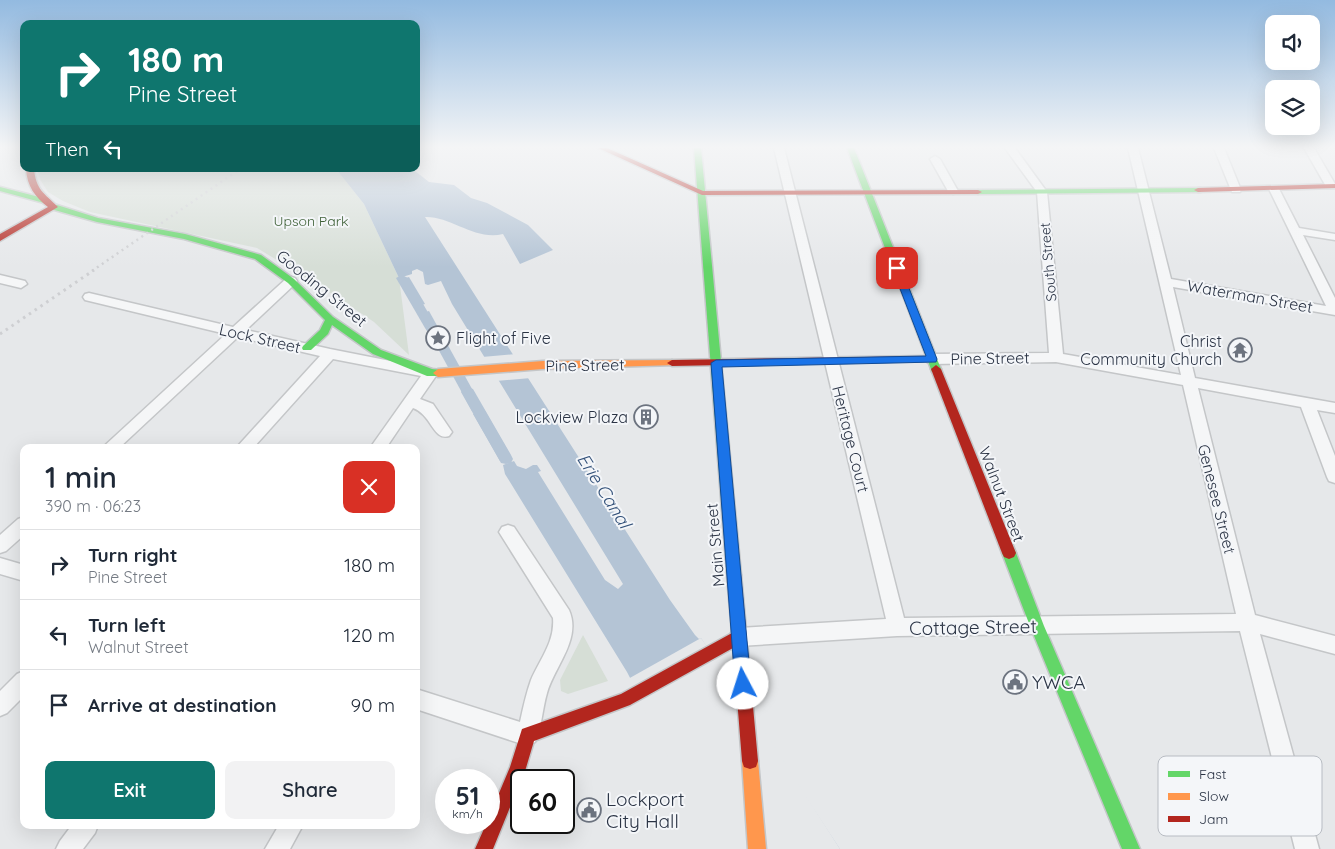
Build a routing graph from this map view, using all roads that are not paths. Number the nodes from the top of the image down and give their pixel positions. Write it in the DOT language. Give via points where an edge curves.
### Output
graph roads {
  1 [pos="0,188"];
  2 [pos="19,188"];
  3 [pos="34,188"];
  4 [pos="689,188"];
  5 [pos="696,188"];
  6 [pos="789,188"];
  7 [pos="866,188"];
  8 [pos="951,188"];
  9 [pos="1039,188"];
  10 [pos="1301,188"];
  11 [pos="1274,189"];
  12 [pos="1143,190"];
  13 [pos="1236,190"];
  14 [pos="697,191"];
  15 [pos="953,191"];
  16 [pos="1042,192"];
  17 [pos="790,193"];
  18 [pos="868,193"];
  19 [pos="49,204"];
  20 [pos="1296,231"];
  21 [pos="1335,236"];
  22 [pos="0,238"];
  23 [pos="0,279"];
  24 [pos="292,281"];
  25 [pos="1165,282"];
  26 [pos="21,284"];
  27 [pos="89,297"];
  28 [pos="699,307"];
  29 [pos="1335,311"];
  30 [pos="330,319"];
  31 [pos="236,332"];
  32 [pos="307,348"];
  33 [pos="701,350"];
  34 [pos="330,354"];
  35 [pos="1056,357"];
  36 [pos="932,359"];
  37 [pos="832,361"];
  38 [pos="716,363"];
  39 [pos="702,364"];
  40 [pos="432,373"];
  41 [pos="703,377"];
  42 [pos="1189,381"];
  43 [pos="412,402"];
  44 [pos="1308,403"];
  45 [pos="1335,408"];
  46 [pos="444,432"];
  47 [pos="113,444"];
  48 [pos="247,444"];
  49 [pos="380,444"];
  50 [pos="1335,477"];
  51 [pos="20,528"];
  52 [pos="508,532"];
  53 [pos="0,546"];
  54 [pos="0,566"];
  55 [pos="20,572"];
  56 [pos="1247,622"];
  57 [pos="1037,626"];
  58 [pos="897,627"];
  59 [pos="729,637"];
  60 [pos="1335,645"];
  61 [pos="726,660"];
  62 [pos="20,685"];
  63 [pos="420,699"];
  64 [pos="0,706"];
  65 [pos="528,736"];
  66 [pos="1282,756"];
  67 [pos="84,829"];
  68 [pos="290,829"];
  69 [pos="1304,836"];
  70 [pos="68,849"];
  71 [pos="277,849"];
  72 [pos="484,849"];
  73 [pos="757,849"];
  74 [pos="1131,849"];
  75 [pos="1307,849"];
  1 -- 2 [label="main road, Gooding Street"];
  1 -- 19 [label="main road, Gooding Street"];
  3 -- 19 [label="main road" via="38,196"];
  4 -- 14 [label="main road"];
  5 -- 14 [label="main road, Main Street"];
  6 -- 17 [label="street, Heritage Court"];
  7 -- 18 [label="main road, Walnut Street"];
  8 -- 15 [label="street"];
  9 -- 16 [label="street"];
  10 -- 11 [label="main road"];
  11 -- 13 [label="main road"];
  11 -- 20 [label="street"];
  12 -- 13 [label="main road"];
  12 -- 16 [label="main road"];
  12 -- 25 [label="street, Genesee Street"];
  14 -- 17 [label="main road"];
  14 -- 28 [label="main road, Main Street"];
  14 -- 38 [label="main road, Main Street"];
  15 -- 16 [label="main road"];
  15 -- 18 [label="main road"];
  16 -- 35 [label="street, South Street"];
  17 -- 18 [label="main road"];
  17 -- 37 [label="street, Heritage Court"];
  18 -- 36 [label="main road, Walnut Street"];
  19 -- 22 [label="main road"];
  19 -- 24 [label="main road, Gooding Street" via="97,220 185,237 258,257"];
  20 -- 21 [label="street"];
  20 -- 29 [label="street"];
  23 -- 26 [label="street"];
  24 -- 30 [label="main road, Gooding Street"];
  24 -- 31 [label="street"];
  25 -- 29 [label="street, Waterman Street"];
  25 -- 42 [label="street, Genesee Street"];
  27 -- 31 [label="street, Lock Street"];
  30 -- 32 [label="main road" via="324,332"];
  30 -- 40 [label="main road, Gooding Street" via="377,352"];
  31 -- 32 [label="street, Lock Street"];
  31 -- 47 [label="street"];
  32 -- 34 [label="street, Lock Street"];
  33 -- 39 [label="main road"];
  34 -- 40 [label="street, Lock Street"];
  34 -- 48 [label="street"];
  35 -- 36 [label="street, Pine Street"];
  35 -- 42 [label="street, Pine Street"];
  36 -- 37 [label="main road, Pine Street"];
  36 -- 57 [label="main road, Walnut Street"];
  37 -- 38 [label="main road, Pine Street"];
  37 -- 58 [label="street, Heritage Court"];
  38 -- 39 [label="main road, Pine Street"];
  38 -- 59 [label="main road, Main Street"];
  39 -- 40 [label="main road, Pine Street" via="543,365"];
  39 -- 41 [label="main road"];
  40 -- 43 [label="street"];
  42 -- 44 [label="street, Pine Street"];
  42 -- 56 [label="street, Genesee Street"];
  43 -- 46 [label="street" via="428,408"];
  43 -- 49 [label="street"];
  44 -- 45 [label="street, Pine Street"];
  44 -- 50 [label="street"];
  51 -- 53 [label="street"];
  52 -- 65 [label="street" via="564,621 560,639 537,690"];
  54 -- 55 [label="street"];
  56 -- 57 [label="street, Cottage Street"];
  56 -- 60 [label="street, Cottage Street"];
  56 -- 66 [label="street, Genesee Street"];
  57 -- 58 [label="street, Cottage Street"];
  57 -- 74 [label="main road, Walnut Street"];
  58 -- 59 [label="street, Cottage Street"];
  59 -- 61 [label="main road, Main Street"];
  59 -- 65 [label="main road, Cottage Street" via="711,652 625,700"];
  59 -- 73 [label="main road, Main Street" via="744,699"];
  62 -- 64 [label="street"];
  63 -- 65 [label="street"];
  65 -- 72 [label="main road"];
  67 -- 70 [label="street"];
  68 -- 71 [label="street"];
  69 -- 75 [label="street, Genesee Street"];
}
